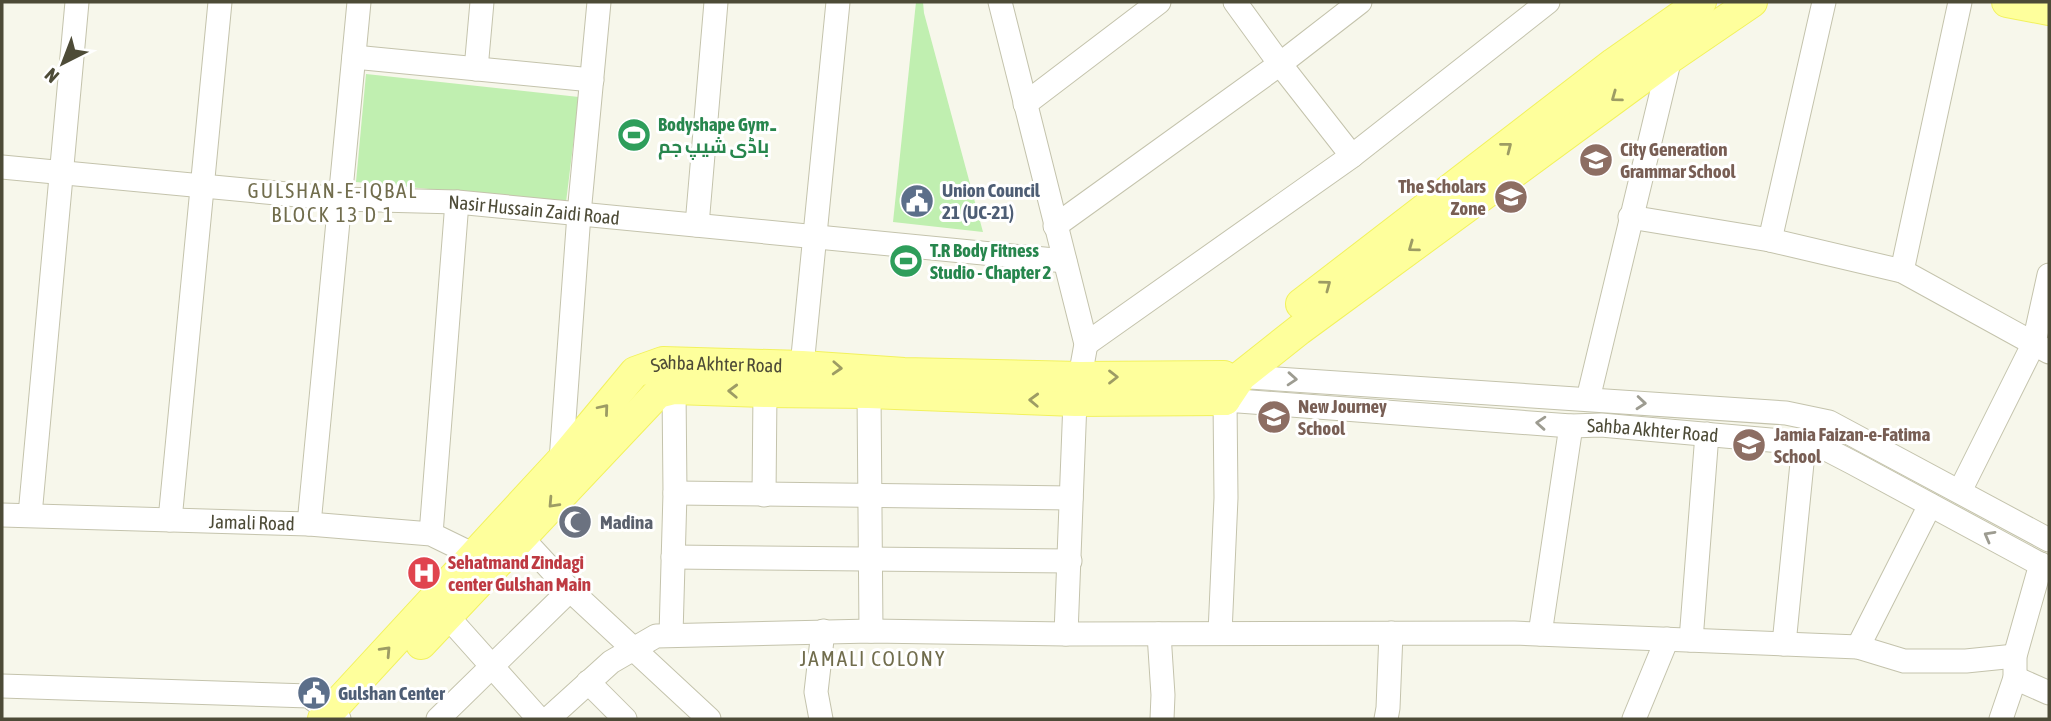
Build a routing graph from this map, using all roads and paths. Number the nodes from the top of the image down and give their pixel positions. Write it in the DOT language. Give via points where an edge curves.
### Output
graph roads {
  1 [pos="77,2"];
  2 [pos="220,2"];
  3 [pos="359,2"];
  4 [pos="482,2"];
  5 [pos="599,2"];
  6 [pos="716,2"];
  7 [pos="838,2"];
  8 [pos="1000,2"];
  9 [pos="1159,2"];
  10 [pos="1235,2"];
  11 [pos="1360,2"];
  12 [pos="1548,2"];
  13 [pos="1701,2"];
  14 [pos="1752,2"];
  15 [pos="1824,2"];
  16 [pos="1960,2"];
  17 [pos="2007,2"];
  18 [pos="2049,10"];
  19 [pos="354,57"];
  20 [pos="1670,58"];
  21 [pos="1280,64"];
  22 [pos="476,69"];
  23 [pos="592,80"];
  24 [pos="1025,104"];
  25 [pos="1352,156"];
  26 [pos="2,167"];
  27 [pos="60,173"];
  28 [pos="202,186"];
  29 [pos="340,198"];
  30 [pos="457,202"];
  31 [pos="579,214"];
  32 [pos="1630,217"];
  33 [pos="697,225"];
  34 [pos="1055,226"];
  35 [pos="815,237"];
  36 [pos="1770,240"];
  37 [pos="1065,261"];
  38 [pos="1902,271"];
  39 [pos="2049,275"];
  40 [pos="1293,322"];
  41 [pos="1086,344"];
  42 [pos="2042,348"];
  43 [pos="802,366"];
  44 [pos="1230,384"];
  45 [pos="674,388"];
  46 [pos="1078,389"];
  47 [pos="765,393"];
  48 [pos="869,393"];
  49 [pos="1588,399"];
  50 [pos="1571,426"];
  51 [pos="1707,434"];
  52 [pos="1804,443"];
  53 [pos="569,468"];
  54 [pos="1960,491"];
  55 [pos="675,493"];
  56 [pos="764,495"];
  57 [pos="870,497"];
  58 [pos="1071,498"];
  59 [pos="1930,505"];
  60 [pos="2,514"];
  61 [pos="30,515"];
  62 [pos="170,520"];
  63 [pos="309,524"];
  64 [pos="431,534"];
  65 [pos="520,537"];
  66 [pos="2049,540"];
  67 [pos="673,557"];
  68 [pos="870,558"];
  69 [pos="1070,561"];
  70 [pos="482,563"];
  71 [pos="2045,567"];
  72 [pos="570,590"];
  73 [pos="447,616"];
  74 [pos="822,631"];
  75 [pos="871,631"];
  76 [pos="1220,633"];
  77 [pos="1391,633"];
  78 [pos="1066,634"];
  79 [pos="1159,634"];
  80 [pos="1540,634"];
  81 [pos="671,635"];
  82 [pos="1667,639"];
  83 [pos="1691,640"];
  84 [pos="1784,644"];
  85 [pos="1858,647"];
  86 [pos="633,649"];
  87 [pos="492,667"];
  88 [pos="2015,667"];
  89 [pos="588,682"];
  90 [pos="2,686"];
  91 [pos="2049,693"];
  92 [pos="336,718"];
  93 [pos="438,719"];
  94 [pos="539,719"];
  95 [pos="548,719"];
  96 [pos="625,719"];
  97 [pos="709,719"];
  98 [pos="821,719"];
  99 [pos="1162,719"];
  100 [pos="1386,719"];
  101 [pos="1634,719"];
  102 [pos="2001,719"];
  1 -- 27 [label="street"];
  2 -- 28 [label="street"];
  3 -- 19 [label="street"];
  4 -- 22 [label="street"];
  5 -- 23 [label="street"];
  6 -- 33 [label="street"];
  7 -- 35 [label="street"];
  8 -- 24 [label="street"];
  9 -- 24 [label="street"];
  10 -- 21 [label="street"];
  11 -- 21 [label="street"];
  12 -- 25 [label="street"];
  40 -- 13 [label="main road, one-way" via="1614,63"];
  14 -- 20 [label="main road"];
  15 -- 36 [label="street"];
  16 -- 38 [label="street"];
  17 -- 18 [label="main road"];
  19 -- 22 [label="street"];
  19 -- 29 [label="street"];
  20 -- 32 [label="street"];
  20 -- 40 [label="main road, one-way"];
  21 -- 25 [label="street"];
  21 -- 34 [label="street"];
  22 -- 23 [label="street"];
  23 -- 31 [label="street"];
  24 -- 34 [label="street"];
  25 -- 41 [label="street"];
  26 -- 27 [label="street, Nasir Hussain Zaidi Road"];
  27 -- 28 [label="street, Nasir Hussain Zaidi Road"];
  27 -- 61 [label="street"];
  28 -- 29 [label="street, Nasir Hussain Zaidi Road"];
  28 -- 62 [label="street"];
  29 -- 30 [label="street, Nasir Hussain Zaidi Road"];
  29 -- 63 [label="street"];
  30 -- 31 [label="street, Nasir Hussain Zaidi Road"];
  30 -- 64 [label="street"];
  31 -- 33 [label="street, Nasir Hussain Zaidi Road"];
  31 -- 53 [label="street"];
  32 -- 36 [label="street"];
  32 -- 49 [label="street"];
  33 -- 35 [label="street, Nasir Hussain Zaidi Road"];
  34 -- 37 [label="street"];
  35 -- 37 [label="street, Nasir Hussain Zaidi Road"];
  35 -- 43 [label="street"];
  36 -- 38 [label="street"];
  37 -- 41 [label="street"];
  38 -- 42 [label="street"];
  39 -- 42 [label="street"];
  40 -- 44 [label="main road"];
  41 -- 46 [label="street"];
  42 -- 54 [label="street"];
  43 -- 46 [label="main road, Sahba Akhter Road, one-way"];
  53 -- 43 [label="main road, Sahba Akhter Road, one-way" via="635,372 663,362"];
  44 -- 46 [label="main road, Sahba Akhter Road"];
  44 -- 49 [label="street, Sahba Akhter Road, one-way"];
  50 -- 44 [label="street, Sahba Akhter Road, one-way"];
  44 -- 76 [label="street"];
  47 -- 45 [label="main road, Sahba Akhter Road, one-way"];
  45 -- 53 [label="main road, Sahba Akhter Road" via="658,393"];
  45 -- 55 [label="street"];
  46 -- 48 [label="main road, Sahba Akhter Road, one-way"];
  46 -- 58 [label="street"];
  47 -- 48 [label="main road, Sahba Akhter Road"];
  47 -- 56 [label="street"];
  48 -- 57 [label="street"];
  49 -- 54 [label="street, Sahba Akhter Road, one-way" via="1786,413 1829,422"];
  50 -- 51 [label="street, Sahba Akhter Road"];
  50 -- 80 [label="street"];
  51 -- 52 [label="street, Sahba Akhter Road"];
  51 -- 83 [label="street"];
  52 -- 59 [label="street, Sahba Akhter Road" via="1828,450"];
  52 -- 84 [label="street"];
  53 -- 65 [label="main road, Sahba Akhter Road, one-way"];
  53 -- 70 [label="main road, Sahba Akhter Road"];
  54 -- 66 [label="street, Sahba Akhter Road"];
  55 -- 56 [label="street"];
  55 -- 67 [label="street"];
  56 -- 57 [label="street"];
  57 -- 58 [label="street"];
  57 -- 68 [label="street"];
  58 -- 69 [label="street"];
  71 -- 59 [label="street, Sahba Akhter Road, one-way"];
  59 -- 85 [label="street"];
  60 -- 61 [label="street, Jamali Road"];
  61 -- 62 [label="street, Jamali Road"];
  62 -- 63 [label="street, Jamali Road"];
  63 -- 64 [label="street, Jamali Road"];
  64 -- 70 [label="street, Jamali Road"];
  65 -- 70 [label="main road, Sahba Akhter Road"];
  65 -- 72 [label="street"];
  67 -- 68 [label="street"];
  67 -- 81 [label="street"];
  68 -- 69 [label="street"];
  68 -- 75 [label="street"];
  69 -- 78 [label="street"];
  70 -- 73 [label="main road, Sahba Akhter Road"];
  92 -- 70 [label="main road, Sahba Akhter Road, one-way"];
  71 -- 88 [label="street"];
  72 -- 86 [label="street"];
  72 -- 87 [label="street"];
  73 -- 87 [label="street"];
  73 -- 92 [label="main road, Sahba Akhter Road"];
  74 -- 75 [label="street"];
  74 -- 81 [label="street"];
  74 -- 98 [label="street" via="816,692"];
  75 -- 78 [label="street"];
  76 -- 77 [label="street"];
  76 -- 79 [label="street"];
  77 -- 80 [label="street"];
  77 -- 100 [label="street"];
  78 -- 79 [label="street"];
  79 -- 99 [label="street"];
  80 -- 82 [label="street"];
  81 -- 86 [label="street" via="656,636"];
  82 -- 83 [label="street"];
  82 -- 101 [label="street"];
  83 -- 84 [label="street"];
  84 -- 85 [label="street"];
  85 -- 88 [label="street" via="1904,661"];
  86 -- 89 [label="street"];
  86 -- 97 [label="street"];
  87 -- 93 [label="street"];
  87 -- 94 [label="street"];
  88 -- 91 [label="street"];
  88 -- 102 [label="street"];
  89 -- 95 [label="street"];
  89 -- 96 [label="street"];
  90 -- 92 [label="street" via="309,696"];
}
